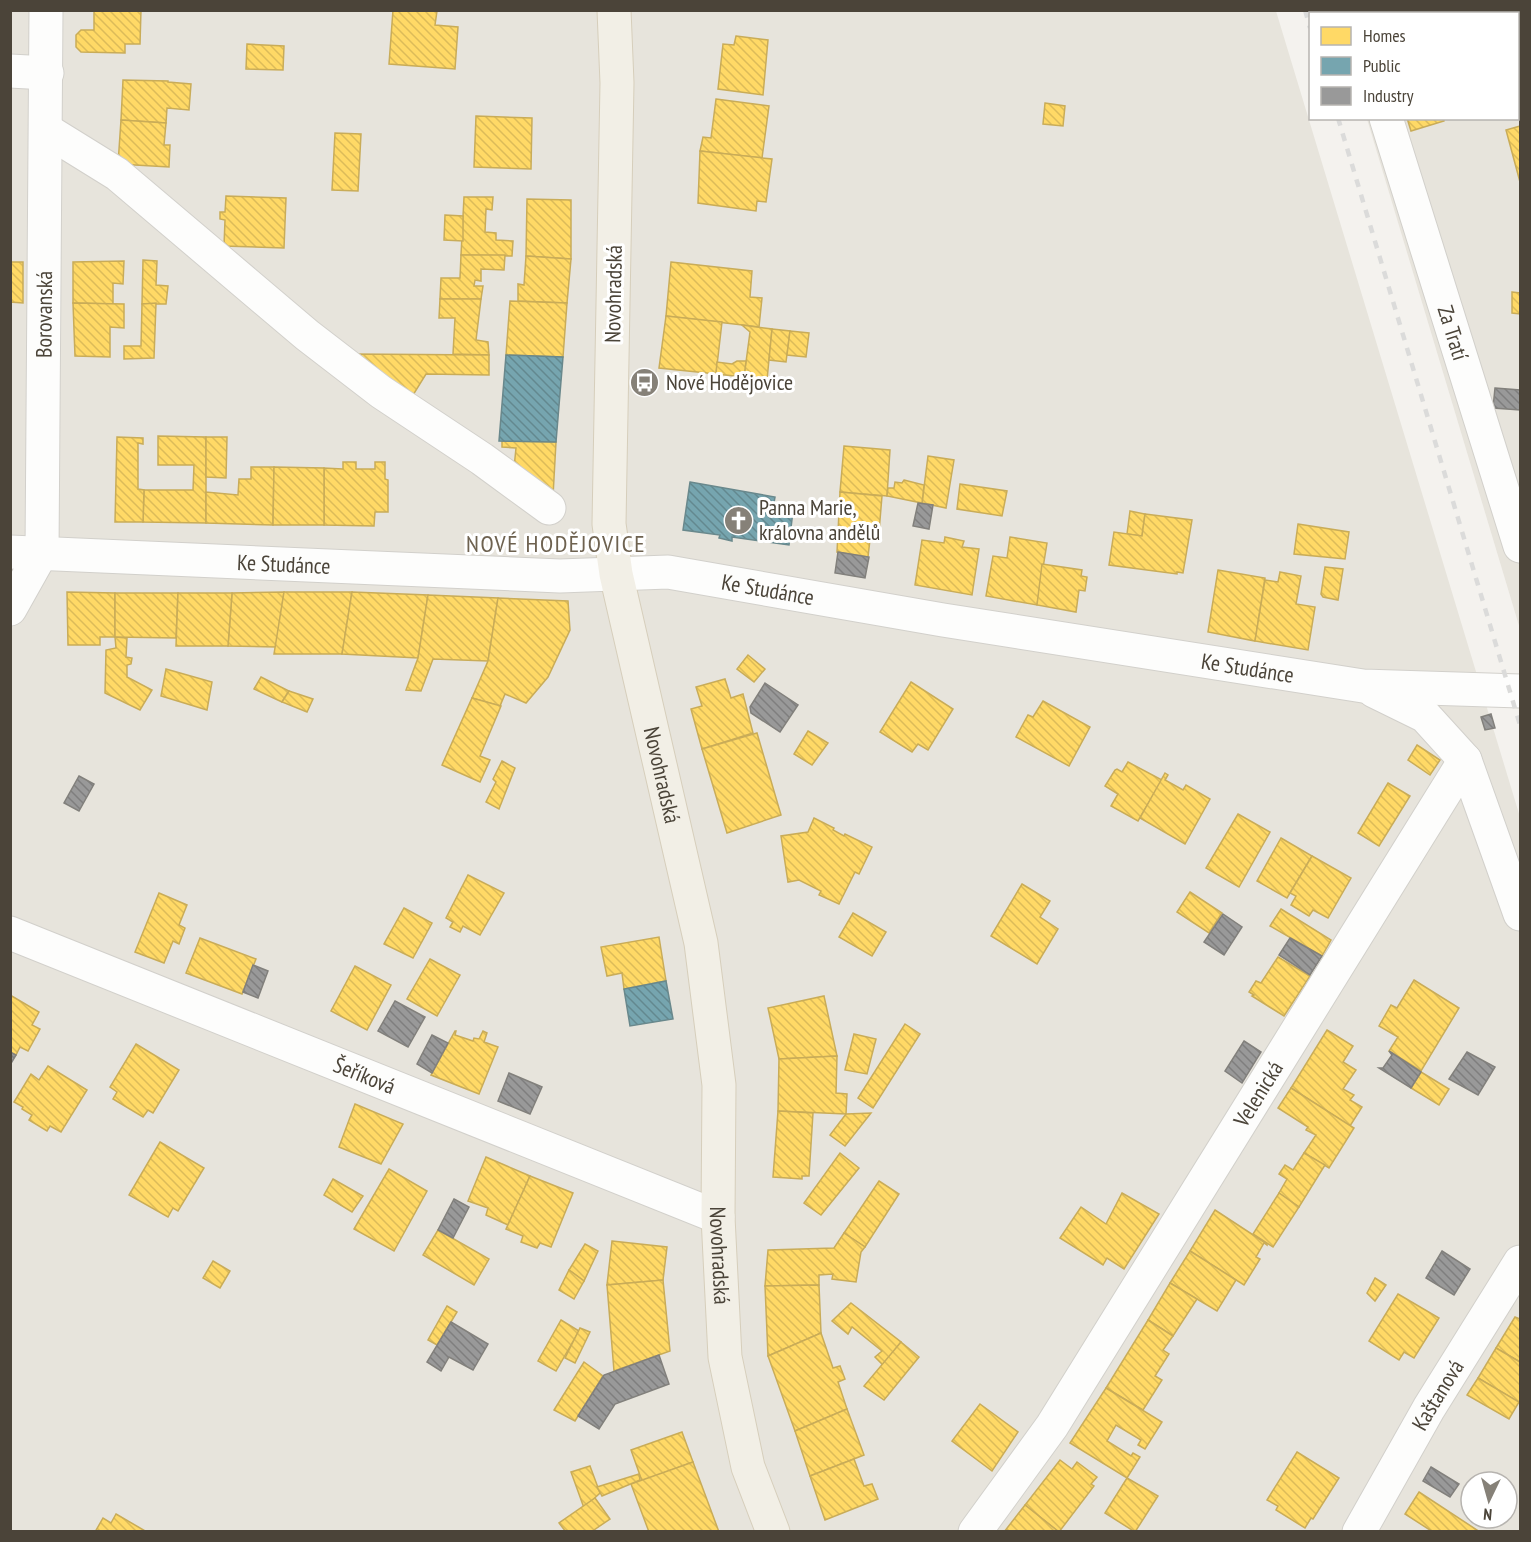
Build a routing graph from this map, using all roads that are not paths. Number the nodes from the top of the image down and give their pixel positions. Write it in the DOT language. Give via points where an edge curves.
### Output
graph roads {
  1 [pos="46,10"];
  2 [pos="614,10"];
  3 [pos="10,71"];
  4 [pos="46,73"];
  5 [pos="1387,120"];
  6 [pos="46,130"];
  7 [pos="549,508"];
  8 [pos="1521,546"];
  9 [pos="26,552"];
  10 [pos="616,574"];
  11 [pos="10,609"];
  12 [pos="1363,686"];
  13 [pos="1521,691"];
  14 [pos="1465,760"];
  15 [pos="1521,914"];
  16 [pos="10,933"];
  17 [pos="718,1218"];
  18 [pos="1521,1262"];
  19 [pos="773,1532"];
  20 [pos="975,1532"];
  21 [pos="1359,1532"];
  1 -- 4 [label="street, Borovanská"];
  2 -- 10 [label="main road, Novohradská" via="617,84 609,524"];
  3 -- 4 [label="street"];
  4 -- 6 [label="street, Borovanská"];
  5 -- 8 [label="street, Za Tratí"];
  6 -- 7 [label="street" via="117,174 307,335 381,392"];
  6 -- 9 [label="street, Borovanská"];
  9 -- 10 [label="street, Ke Studánce" via="560,576"];
  9 -- 11 [label="street, Borovanská"];
  10 -- 12 [label="street, Ke Studánce" via="668,572"];
  10 -- 17 [label="main road, Novohradská" via="701,943 719,1085"];
  12 -- 13 [label="street, Ke Studánce"];
  12 -- 14 [label="street" via="1425,716"];
  14 -- 15 [label="street"];
  14 -- 20 [label="street, Velenická" via="1052,1426"];
  16 -- 17 [label="street, Šeříková"];
  17 -- 19 [label="main road, Novohradská" via="725,1357 748,1467"];
  18 -- 21 [label="street, Kaštanová" via="1429,1407"];
}
